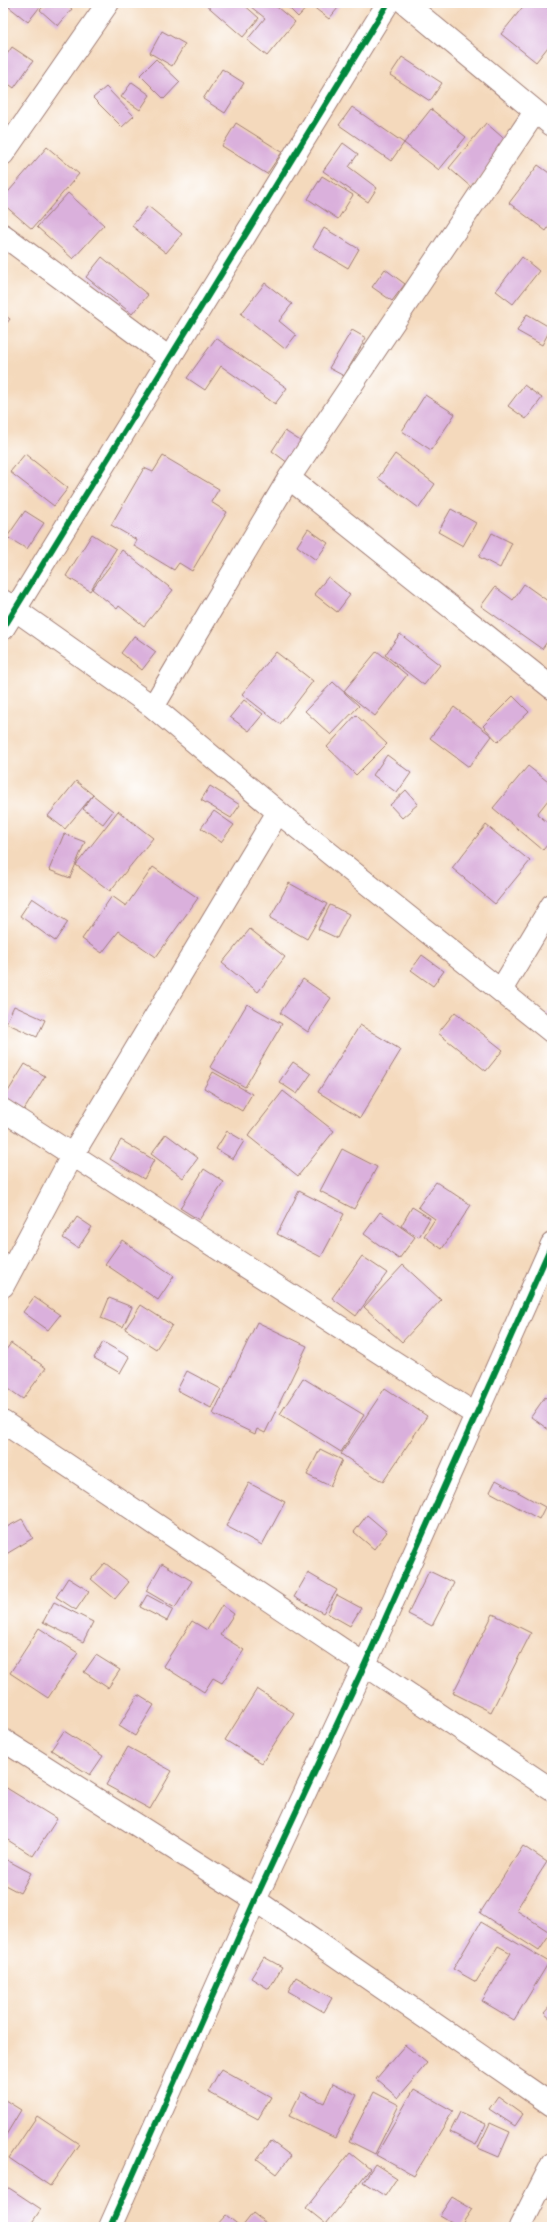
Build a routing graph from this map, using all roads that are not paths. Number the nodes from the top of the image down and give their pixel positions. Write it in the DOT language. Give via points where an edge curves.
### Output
graph roads {
  1 [pos="108,3"];
  2 [pos="388,3"];
  3 [pos="405,3"];
  4 [pos="535,112"];
  5 [pos="552,126"];
  6 [pos="3,154"];
  7 [pos="3,235"];
  8 [pos="169,358"];
  9 [pos="289,478"];
  10 [pos="9,604"];
  11 [pos="3,629"];
  12 [pos="552,688"];
  13 [pos="153,707"];
  14 [pos="278,812"];
  15 [pos="552,905"];
  16 [pos="502,990"];
  17 [pos="552,1032"];
  18 [pos="3,1110"];
  19 [pos="73,1154"];
  20 [pos="552,1244"];
  21 [pos="3,1286"];
  22 [pos="474,1414"];
  23 [pos="3,1422"];
  24 [pos="365,1664"];
  25 [pos="3,1740"];
  26 [pos="552,1790"];
  27 [pos="255,1900"];
  28 [pos="552,2105"];
  29 [pos="552,2164"];
  30 [pos="110,2227"];
  31 [pos="520,2227"];
  1 -- 6 [label="street"];
  2 -- 8 [label="street"];
  3 -- 4 [label="street"];
  4 -- 5 [label="street"];
  4 -- 9 [label="street"];
  7 -- 8 [label="street"];
  8 -- 10 [label="street"];
  9 -- 12 [label="street"];
  9 -- 13 [label="street"];
  10 -- 11 [label="street"];
  10 -- 13 [label="street"];
  13 -- 14 [label="street"];
  14 -- 16 [label="street"];
  14 -- 19 [label="street"];
  15 -- 16 [label="street"];
  16 -- 17 [label="street"];
  18 -- 19 [label="street"];
  19 -- 21 [label="street"];
  19 -- 22 [label="street"];
  20 -- 22 [label="street"];
  22 -- 24 [label="street"];
  23 -- 24 [label="street"];
  24 -- 26 [label="street"];
  24 -- 27 [label="street"];
  25 -- 27 [label="street"];
  27 -- 28 [label="street"];
  27 -- 30 [label="street"];
  29 -- 31 [label="street"];
}
